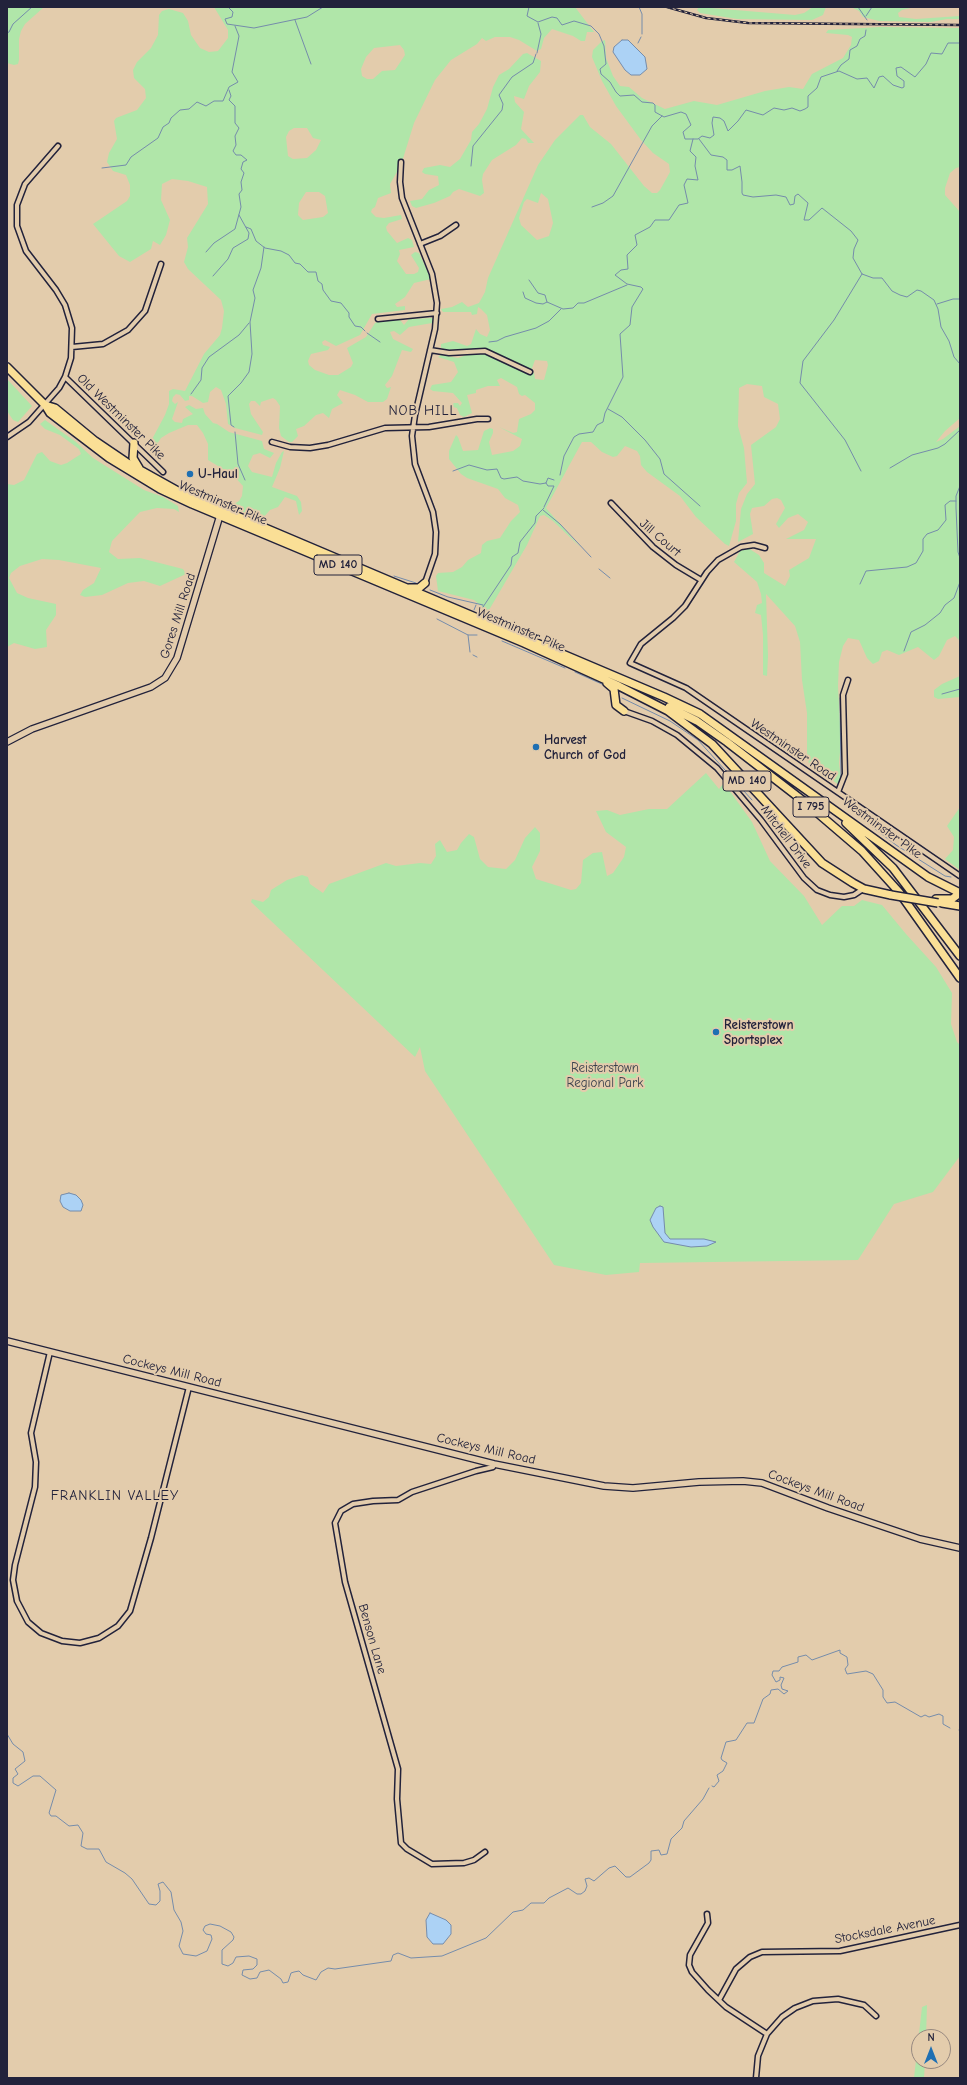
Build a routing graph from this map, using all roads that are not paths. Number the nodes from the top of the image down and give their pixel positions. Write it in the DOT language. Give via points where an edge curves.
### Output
graph roads {
  1 [pos="58,146"];
  2 [pos="401,162"];
  3 [pos="456,226"];
  4 [pos="420,244"];
  5 [pos="162,264"];
  6 [pos="437,313"];
  7 [pos="378,319"];
  8 [pos="72,347"];
  9 [pos="430,350"];
  10 [pos="7,367"];
  11 [pos="530,372"];
  12 [pos="65,377"];
  13 [pos="45,404"];
  14 [pos="488,420"];
  15 [pos="413,426"];
  16 [pos="7,437"];
  17 [pos="272,442"];
  18 [pos="134,443"];
  19 [pos="140,470"];
  20 [pos="163,472"];
  21 [pos="611,503"];
  22 [pos="221,513"];
  23 [pos="765,548"];
  24 [pos="701,580"];
  25 [pos="425,583"];
  26 [pos="407,588"];
  27 [pos="434,599"];
  28 [pos="601,678"];
  29 [pos="848,680"];
  30 [pos="619,686"];
  31 [pos="624,711"];
  32 [pos="7,742"];
  33 [pos="770,765"];
  34 [pos="838,792"];
  35 [pos="960,876"];
  36 [pos="864,889"];
  37 [pos="960,893"];
  38 [pos="937,901"];
  39 [pos="960,906"];
  40 [pos="960,956"];
  41 [pos="960,978"];
  42 [pos="7,1341"];
  43 [pos="50,1352"];
  44 [pos="189,1387"];
  45 [pos="494,1464"];
  46 [pos="960,1548"];
  47 [pos="485,1852"];
  48 [pos="707,1914"];
  49 [pos="960,1925"];
  50 [pos="719,2000"];
  51 [pos="876,2016"];
  52 [pos="768,2034"];
  53 [pos="756,2078"];
  1 -- 8 [label="street" via="25,184 17,205 17,226 26,251 65,305 72,328"];
  2 -- 4 [label="street" via="402,198"];
  3 -- 4 [label="street"];
  4 -- 6 [label="street" via="435,284"];
  5 -- 8 [label="street" via="145,311 128,330 103,344"];
  6 -- 7 [label="street"];
  6 -- 9 [label="street"];
  8 -- 12 [label="street"];
  9 -- 11 [label="street" via="449,353 485,351"];
  9 -- 15 [label="street"];
  10 -- 13 [label="highway, Westminster Pike / MD 140"];
  12 -- 13 [label="street"];
  12 -- 18 [label="street, Old Westminster Pike"];
  13 -- 16 [label="street" via="21,430"];
  13 -- 19 [label="highway, Westminster Pike / MD 140" via="55,408 95,441"];
  13 -- 22 [label="highway, Westminster Pike / MD 140" via="50,413 123,467 176,497"];
  14 -- 15 [label="street" via="477,419 446,426"];
  15 -- 17 [label="street" via="393,426 310,448 290,447"];
  15 -- 25 [label="street" via="415,464 433,512 436,532 435,554"];
  18 -- 19 [label="highway" via="134,458"];
  18 -- 20 [label="street, Old Westminster Pike"];
  19 -- 22 [label="highway, Westminster Pike / MD 140"];
  21 -- 24 [label="street, Jill Court" via="653,547"];
  22 -- 26 [label="highway, Westminster Pike / MD 140"];
  22 -- 28 [label="highway, Westminster Pike / MD 140"];
  22 -- 32 [label="street, Gores Mill Road" via="177,658 165,678 151,687 32,729"];
  23 -- 24 [label="street" via="749,545 733,550 718,560"];
  24 -- 34 [label="street, Westminster Road" via="685,606 641,644 630,662 686,688"];
  25 -- 26 [label="highway" via="419,588"];
  25 -- 27 [label="highway" via="427,591"];
  26 -- 27 [label="highway, Westminster Pike / MD 140"];
  27 -- 33 [label="highway, Westminster Pike / MD 140" via="685,707 713,723"];
  28 -- 30 [label="highway, Westminster Pike / MD 140"];
  28 -- 31 [label="highway" via="614,689 615,704"];
  29 -- 34 [label="street" via="843,695 845,774"];
  30 -- 36 [label="highway, Westminster Pike / MD 140" via="668,711 701,734 822,863"];
  30 -- 41 [label="highway, I 795" via="683,713 709,729 766,771 845,836 874,863 899,892"];
  31 -- 36 [label="street, Mitchell Drive" via="665,728 710,762 745,800 810,884 836,897 849,896"];
  33 -- 37 [label="highway, Westminster Pike / MD 140" via="928,876"];
  33 -- 40 [label="highway, I 795" via="850,826 880,853"];
  34 -- 35 [label="street, Westminster Road"];
  36 -- 38 [label="highway, Westminster Pike / MD 140, bridge"];
  37 -- 38 [label="highway" via="952,899"];
  38 -- 39 [label="highway, Westminster Pike / MD 140"];
  42 -- 43 [label="street, Cockeys Mill Road"];
  43 -- 44 [label="street, Cockeys Mill Road"];
  43 -- 44 [label="street" via="31,1433 36,1462 35,1487 13,1580 16,1601 28,1622 41,1633 62,1641 80,1643 99,1638 118,1626 130,1611 148,1552"];
  44 -- 45 [label="street, Cockeys Mill Road"];
  45 -- 46 [label="street, Cockeys Mill Road" via="624,1488 706,1482 762,1483 920,1539"];
  45 -- 47 [label="street, Benson Lane" via="493,1467 412,1492 398,1500 353,1504 341,1511 335,1523 345,1582 398,1769 397,1799 401,1843 432,1864 464,1863"];
  48 -- 50 [label="street" via="708,1923 691,1950 689,1965 697,1979"];
  49 -- 50 [label="street, Stocksdale Avenue" via="840,1951 762,1952 750,1957 736,1969"];
  50 -- 52 [label="street"];
  51 -- 52 [label="street" via="864,2005 851,2001 813,2001 789,2012"];
  52 -- 53 [label="street" via="758,2056"];
}
